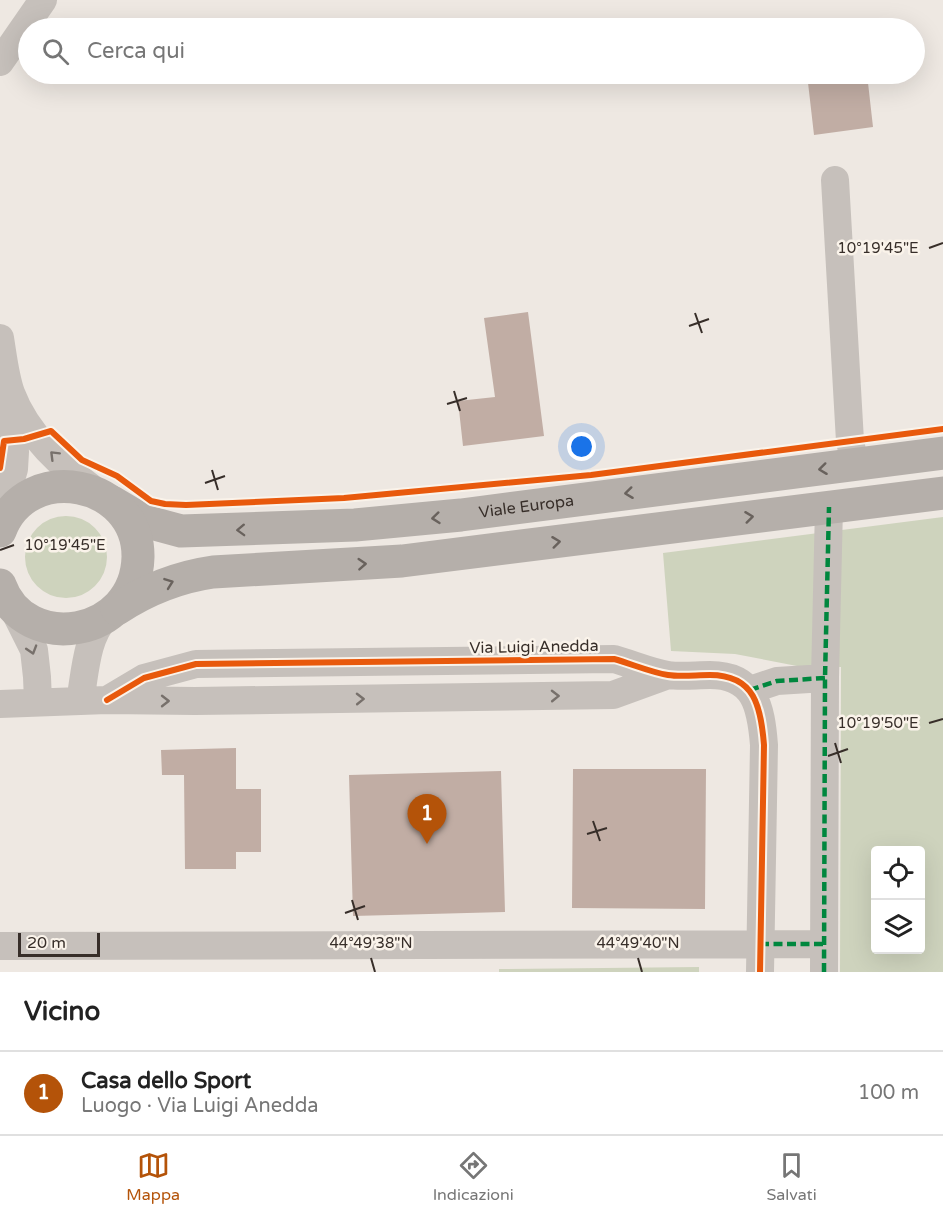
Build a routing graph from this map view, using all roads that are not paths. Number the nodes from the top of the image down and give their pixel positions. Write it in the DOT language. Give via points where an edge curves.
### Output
graph roads {
  1 [pos="43,0"];
  2 [pos="31,18"];
  3 [pos="18,37"];
  4 [pos="0,63"];
  5 [pos="835,180"];
  6 [pos="0,338"];
  7 [pos="8,382"];
  8 [pos="943,453"];
  9 [pos="855,465"];
  10 [pos="943,493"];
  11 [pos="105,498"];
  12 [pos="829,507"];
  13 [pos="3,520"];
  14 [pos="3,594"];
  15 [pos="111,613"];
  16 [pos="825,678"];
  17 [pos="750,690"];
  18 [pos="38,701"];
  19 [pos="94,701"];
  20 [pos="0,704"];
  21 [pos="824,944"];
  22 [pos="0,946"];
  23 [pos="760,958"];
  24 [pos="824,972"];
  1 -- 2 [label="street"];
  3 -- 4 [label="street"];
  5 -- 9 [label="street" via="850,441"];
  6 -- 7 [label="street"];
  11 -- 7 [label="street, one-way" via="71,472 36,436 13,399"];
  7 -- 13 [label="street" via="15,452"];
  8 -- 9 [label="main road, Viale Europa"];
  9 -- 11 [label="main road, Viale Europa, one-way" via="356,525 182,531 144,521"];
  10 -- 12 [label="main road"];
  11 -- 13 [label="main road, Viale Europa" via="84,488 51,487 22,501"];
  11 -- 15 [label="main road" via="131,527 138,555 133,584"];
  15 -- 12 [label="main road, one-way" via="159,586 213,572 413,560"];
  12 -- 16 [label="street"];
  14 -- 15 [label="main road" via="34,622 56,628 78,628"];
  14 -- 18 [label="street, one-way" via="34,650"];
  15 -- 19 [label="street" via="96,629 91,643"];
  16 -- 17 [label="street" via="777,681"];
  16 -- 21 [label="street"];
  17 -- 19 [label="street" via="734,678 668,675 613,695"];
  17 -- 23 [label="street" via="762,717 764,745"];
  18 -- 19 [label="street"];
  18 -- 20 [label="street"];
  21 -- 23 [label="street"];
  21 -- 24 [label="street"];
  22 -- 23 [label="street"];
}
